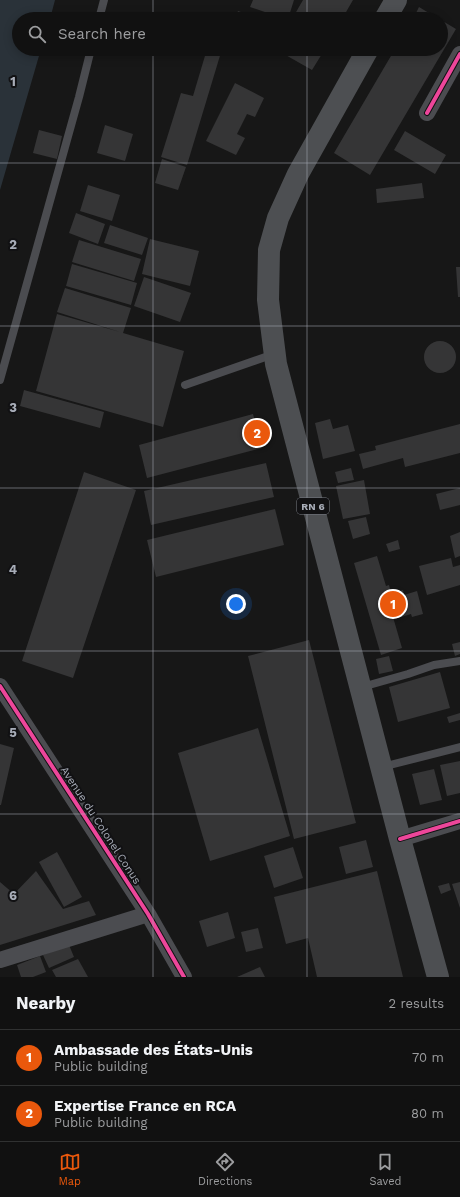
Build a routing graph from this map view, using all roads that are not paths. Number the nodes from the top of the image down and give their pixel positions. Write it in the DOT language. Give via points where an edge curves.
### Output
graph roads {
  1 [pos="104,0"];
  2 [pos="396,0"];
  3 [pos="101,12"];
  4 [pos="389,12"];
  5 [pos="460,54"];
  6 [pos="89,56"];
  7 [pos="364,56"];
  8 [pos="427,113"];
  9 [pos="275,354"];
  10 [pos="0,380"];
  11 [pos="185,385"];
  12 [pos="460,661"];
  13 [pos="0,686"];
  14 [pos="361,688"];
  15 [pos="460,747"];
  16 [pos="382,767"];
  17 [pos="460,821"];
  18 [pos="400,839"];
  19 [pos="148,914"];
  20 [pos="0,960"];
  21 [pos="184,977"];
  22 [pos="438,977"];
  1 -- 3 [label="lane"];
  2 -- 4 [label="main road"];
  5 -- 8 [label="street"];
  6 -- 10 [label="lane"];
  7 -- 9 [label="main road, RN 6" via="298,174 278,218 269,250 268,300"];
  9 -- 11 [label="lane"];
  9 -- 14 [label="main road, RN 6"];
  12 -- 14 [label="lane" via="434,665"];
  13 -- 19 [label="street, Avenue du Colonel Conus"];
  14 -- 16 [label="main road, RN 6"];
  15 -- 16 [label="lane"];
  16 -- 18 [label="main road, RN 6"];
  17 -- 18 [label="street"];
  18 -- 22 [label="main road, RN 6"];
  19 -- 20 [label="street"];
  19 -- 21 [label="street, Avenue du Colonel Conus"];
}
